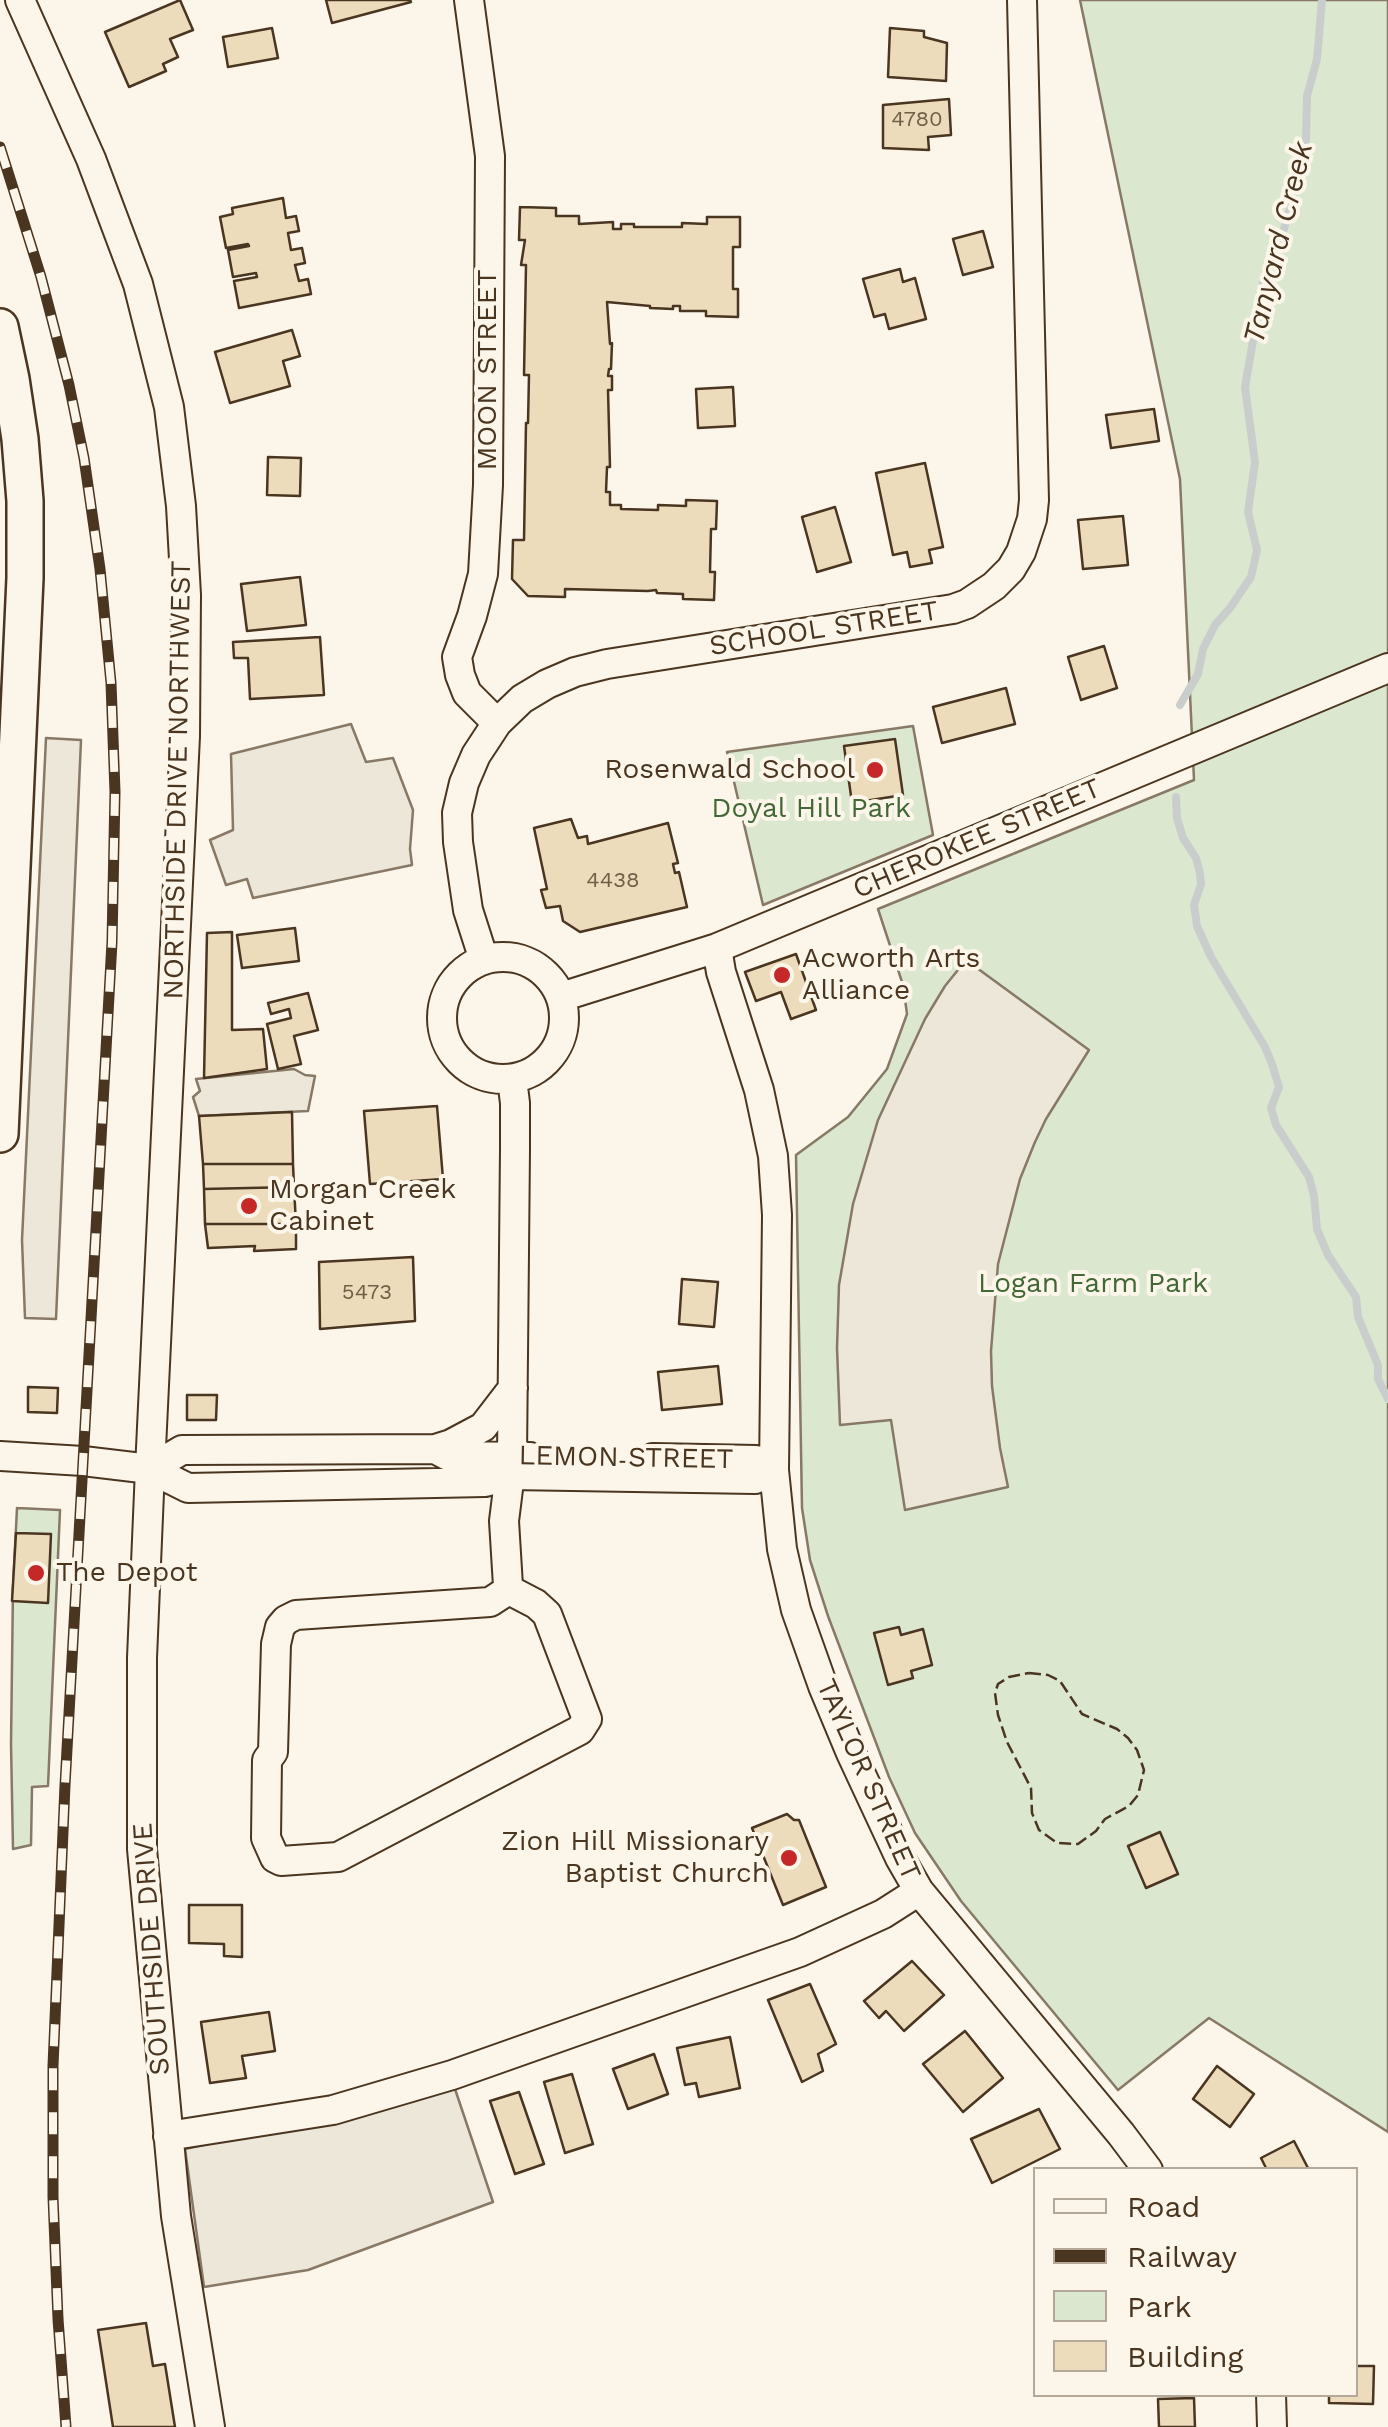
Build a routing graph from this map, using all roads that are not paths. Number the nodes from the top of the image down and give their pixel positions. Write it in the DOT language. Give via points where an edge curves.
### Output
graph roads {
  1 [pos="20,0"];
  2 [pos="469,0"];
  3 [pos="1022,0"];
  4 [pos="0,327"];
  5 [pos="1388,668"];
  6 [pos="498,723"];
  7 [pos="717,948"];
  8 [pos="484,960"];
  9 [pos="561,997"];
  10 [pos="512,1079"];
  11 [pos="0,1121"];
  12 [pos="0,1134"];
  13 [pos="513,1388"];
  14 [pos="436,1449"];
  15 [pos="0,1456"];
  16 [pos="512,1466"];
  17 [pos="150,1468"];
  18 [pos="774,1470"];
  19 [pos="510,1589"];
  20 [pos="918,1891"];
  21 [pos="168,2136"];
  22 [pos="1146,2167"];
  23 [pos="1272,2397"];
  24 [pos="210,2427"];
  25 [pos="1272,2427"];
  1 -- 17 [label="street, NORTHSIDE DRIVE NORTHWEST" via="92,159 138,284 168,407 181,506 184,774"];
  2 -- 6 [label="street, MOON STREET" via="490,156 488,485 483,574 458,657 466,692"];
  3 -- 6 [label="street, SCHOOL STREET" via="1034,500 1028,536 1011,569 984,594 953,609 575,672 522,699"];
  4 -- 11 [label="main road" via="20,439 25,578"];
  5 -- 7 [label="street, CHEROKEE STREET"];
  6 -- 8 [label="street, SCHOOL STREET" via="476,755 458,814 468,910"];
  7 -- 9 [label="street, CHEROKEE STREET"];
  7 -- 18 [label="street, TAYLOR STREET" via="773,1156"];
  8 -- 9 [label="street" via="502,957 538,968"];
  8 -- 10 [label="street" via="452,985 442,1025 459,1060 492,1079"];
  9 -- 10 [label="street" via="563,1033 556,1050 529,1074"];
  10 -- 13 [label="street"];
  11 -- 12 [label="main road"];
  13 -- 14 [label="street" via="483,1427"];
  13 -- 16 [label="street"];
  14 -- 16 [label="street, LEMON STREET"];
  14 -- 17 [label="street, LEMON STREET" via="182,1450"];
  15 -- 17 [label="street, LEMON STREET"];
  16 -- 17 [label="street, LEMON STREET" via="485,1482 188,1488"];
  16 -- 18 [label="street, LEMON STREET" via="754,1479"];
  16 -- 19 [label="street" via="504,1521"];
  17 -- 21 [label="street, SOUTHSIDE DRIVE" via="142,1849"];
  18 -- 20 [label="street, TAYLOR STREET" via="796,1610 851,1753"];
  19 -- 19 [label="street" via="547,1614 587,1719 580,1730 338,1857 274,1858 266,1838 267,1760 276,1644 286,1620 490,1602"];
  20 -- 21 [label="street, TAYLOR STREET" via="800,1952 452,2075 332,2110"];
  20 -- 22 [label="street"];
  21 -- 24 [label="street, SOUTHSIDE DRIVE"];
  23 -- 25 [label="street"];
}
